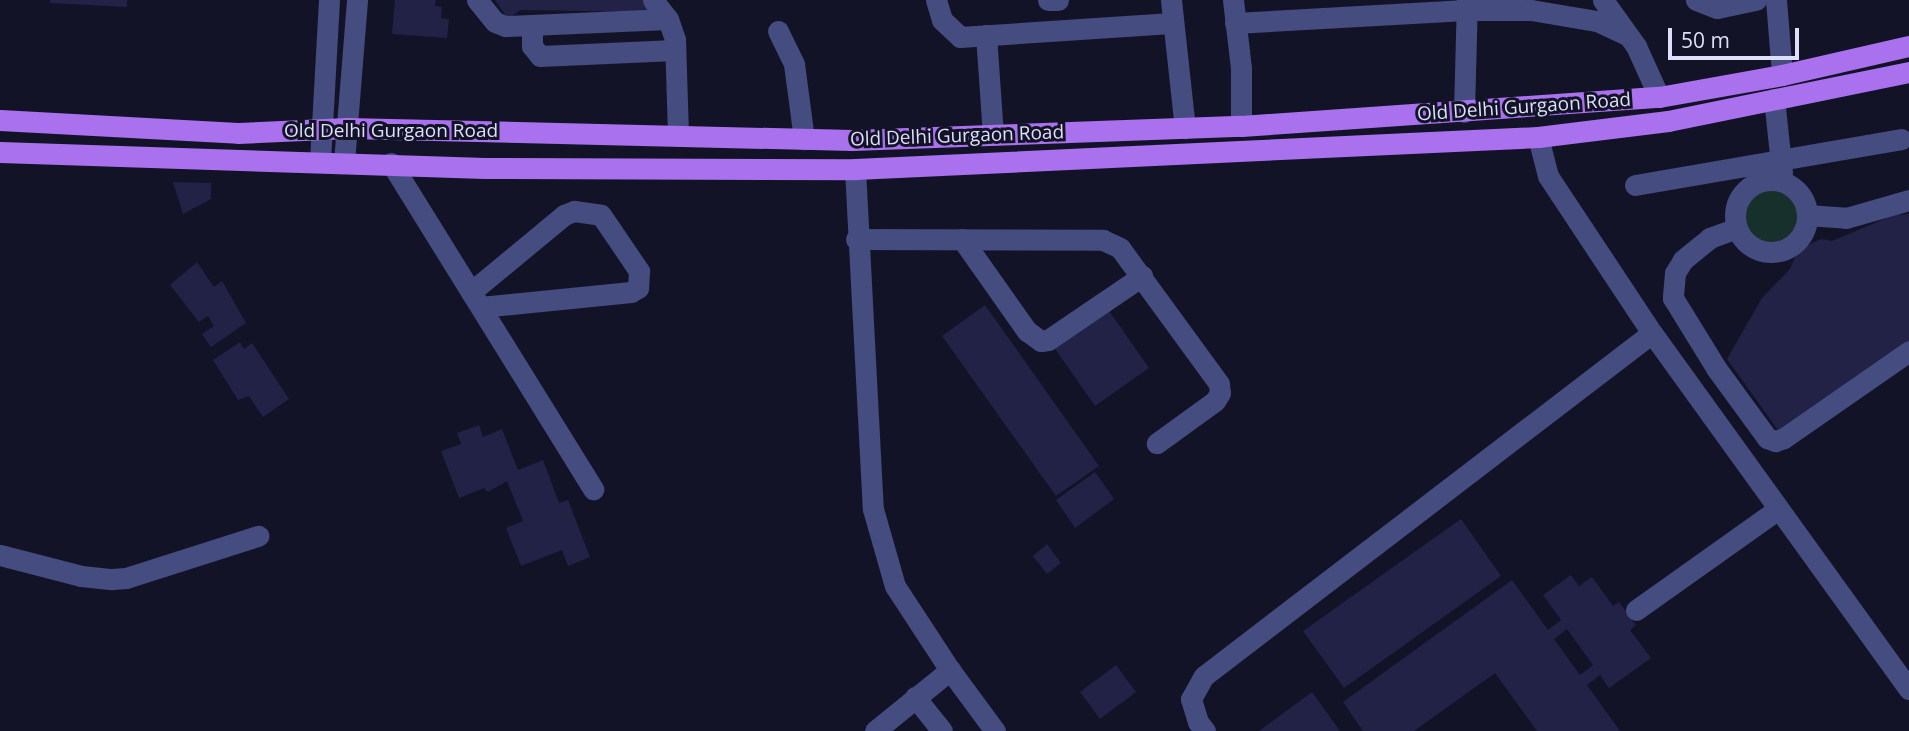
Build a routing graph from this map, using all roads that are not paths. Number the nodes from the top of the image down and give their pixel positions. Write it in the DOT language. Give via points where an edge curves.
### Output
graph roads {
  1 [pos="329,0"];
  2 [pos="357,0"];
  3 [pos="477,0"];
  4 [pos="653,0"];
  5 [pos="936,0"];
  6 [pos="1048,0"];
  7 [pos="1058,0"];
  8 [pos="1171,0"];
  9 [pos="1233,0"];
  10 [pos="1603,0"];
  11 [pos="1696,0"];
  12 [pos="1756,0"];
  13 [pos="1776,0"];
  14 [pos="1467,5"];
  15 [pos="668,19"];
  16 [pos="1172,23"];
  17 [pos="1236,23"];
  18 [pos="532,26"];
  19 [pos="778,31"];
  20 [pos="1627,34"];
  21 [pos="986,35"];
  22 [pos="1909,46"];
  23 [pos="675,50"];
  24 [pos="1909,72"];
  25 [pos="1782,75"];
  26 [pos="1659,97"];
  27 [pos="1774,99"];
  28 [pos="1604,103"];
  29 [pos="1464,112"];
  30 [pos="0,120"];
  31 [pos="1241,126"];
  32 [pos="319,128"];
  33 [pos="347,128"];
  34 [pos="1185,128"];
  35 [pos="1606,128"];
  36 [pos="993,135"];
  37 [pos="678,136"];
  38 [pos="1538,137"];
  39 [pos="804,139"];
  40 [pos="1901,139"];
  41 [pos="0,152"];
  42 [pos="320,160"];
  43 [pos="1782,160"];
  44 [pos="344,162"];
  45 [pos="391,163"];
  46 [pos="855,169"];
  47 [pos="1783,182"];
  48 [pos="1635,185"];
  49 [pos="1909,200"];
  50 [pos="1807,215"];
  51 [pos="1737,228"];
  52 [pos="856,239"];
  53 [pos="961,239"];
  54 [pos="1142,276"];
  55 [pos="476,299"];
  56 [pos="1652,334"];
  57 [pos="1909,351"];
  58 [pos="1157,443"];
  59 [pos="593,489"];
  60 [pos="1777,509"];
  61 [pos="258,537"];
  62 [pos="0,555"];
  63 [pos="1636,610"];
  64 [pos="950,670"];
  65 [pos="1909,689"];
  66 [pos="915,697"];
  67 [pos="875,731"];
  68 [pos="942,731"];
  69 [pos="995,731"];
  70 [pos="1205,731"];
  1 -- 32 [label="street"];
  2 -- 33 [label="street"];
  3 -- 18 [label="street" via="500,24"];
  4 -- 15 [label="street"];
  5 -- 21 [label="street" via="942,20 960,37"];
  6 -- 7 [label="street"];
  8 -- 16 [label="street"];
  9 -- 17 [label="street"];
  10 -- 20 [label="street"];
  11 -- 12 [label="street" via="1717,8"];
  13 -- 25 [label="street"];
  14 -- 17 [label="street"];
  14 -- 20 [label="street" via="1564,14"];
  14 -- 29 [label="street"];
  15 -- 18 [label="street"];
  15 -- 23 [label="street"];
  16 -- 21 [label="street"];
  16 -- 34 [label="street"];
  17 -- 31 [label="street"];
  18 -- 23 [label="street" via="532,46 540,56"];
  19 -- 39 [label="street" via="794,64"];
  20 -- 26 [label="street"];
  21 -- 36 [label="street"];
  22 -- 25 [label="main road, Old Delhi Gurgaon Road"];
  23 -- 37 [label="street"];
  24 -- 27 [label="main road, Old Delhi Gurgaon Road"];
  25 -- 26 [label="main road, Old Delhi Gurgaon Road"];
  26 -- 28 [label="main road, Old Delhi Gurgaon Road"];
  27 -- 35 [label="main road, Old Delhi Gurgaon Road" via="1668,121"];
  27 -- 43 [label="street"];
  28 -- 29 [label="main road, Old Delhi Gurgaon Road"];
  28 -- 35 [label="main road"];
  29 -- 31 [label="main road, Old Delhi Gurgaon Road"];
  30 -- 32 [label="main road, Old Delhi Gurgaon Road" via="238,133"];
  31 -- 34 [label="main road, Old Delhi Gurgaon Road"];
  32 -- 33 [label="main road, Old Delhi Gurgaon Road"];
  32 -- 42 [label="street"];
  33 -- 37 [label="main road, Old Delhi Gurgaon Road"];
  33 -- 44 [label="street"];
  34 -- 36 [label="main road, Old Delhi Gurgaon Road"];
  35 -- 38 [label="main road, Old Delhi Gurgaon Road"];
  36 -- 39 [label="main road, Old Delhi Gurgaon Road"];
  37 -- 39 [label="main road, Old Delhi Gurgaon Road"];
  38 -- 46 [label="main road, Old Delhi Gurgaon Road"];
  38 -- 56 [label="street" via="1551,183"];
  40 -- 43 [label="street"];
  41 -- 42 [label="main road, Old Delhi Gurgaon Road" via="258,162"];
  42 -- 44 [label="main road, Old Delhi Gurgaon Road"];
  43 -- 47 [label="street"];
  43 -- 48 [label="street"];
  44 -- 45 [label="main road, Old Delhi Gurgaon Road"];
  45 -- 46 [label="main road, Old Delhi Gurgaon Road" via="485,168"];
  45 -- 55 [label="street"];
  46 -- 52 [label="street"];
  47 -- 50 [label="street" via="1804,201"];
  47 -- 51 [label="street" via="1769,180 1745,190 1735,215"];
  49 -- 50 [label="street" via="1846,218"];
  50 -- 51 [label="street" via="1798,240 1771,253 1744,241"];
  51 -- 57 [label="street" via="1710,238 1683,260 1672,284 1673,298 1767,438 1774,442 1784,438"];
  52 -- 53 [label="street"];
  52 -- 64 [label="street" via="873,509 895,586"];
  53 -- 54 [label="street" via="1103,240 1120,248"];
  53 -- 54 [label="street" via="1027,331 1041,341"];
  54 -- 58 [label="street" via="1214,374 1220,393"];
  55 -- 55 [label="street" via="631,292 638,288 639,271 601,215 574,211 564,215"];
  55 -- 59 [label="street"];
  56 -- 60 [label="street"];
  56 -- 70 [label="street" via="1204,676 1191,699"];
  60 -- 63 [label="street"];
  60 -- 65 [label="street"];
  61 -- 62 [label="street" via="112,579 81,576"];
  64 -- 66 [label="street"];
  64 -- 69 [label="street"];
  66 -- 67 [label="street"];
  66 -- 68 [label="street"];
}
